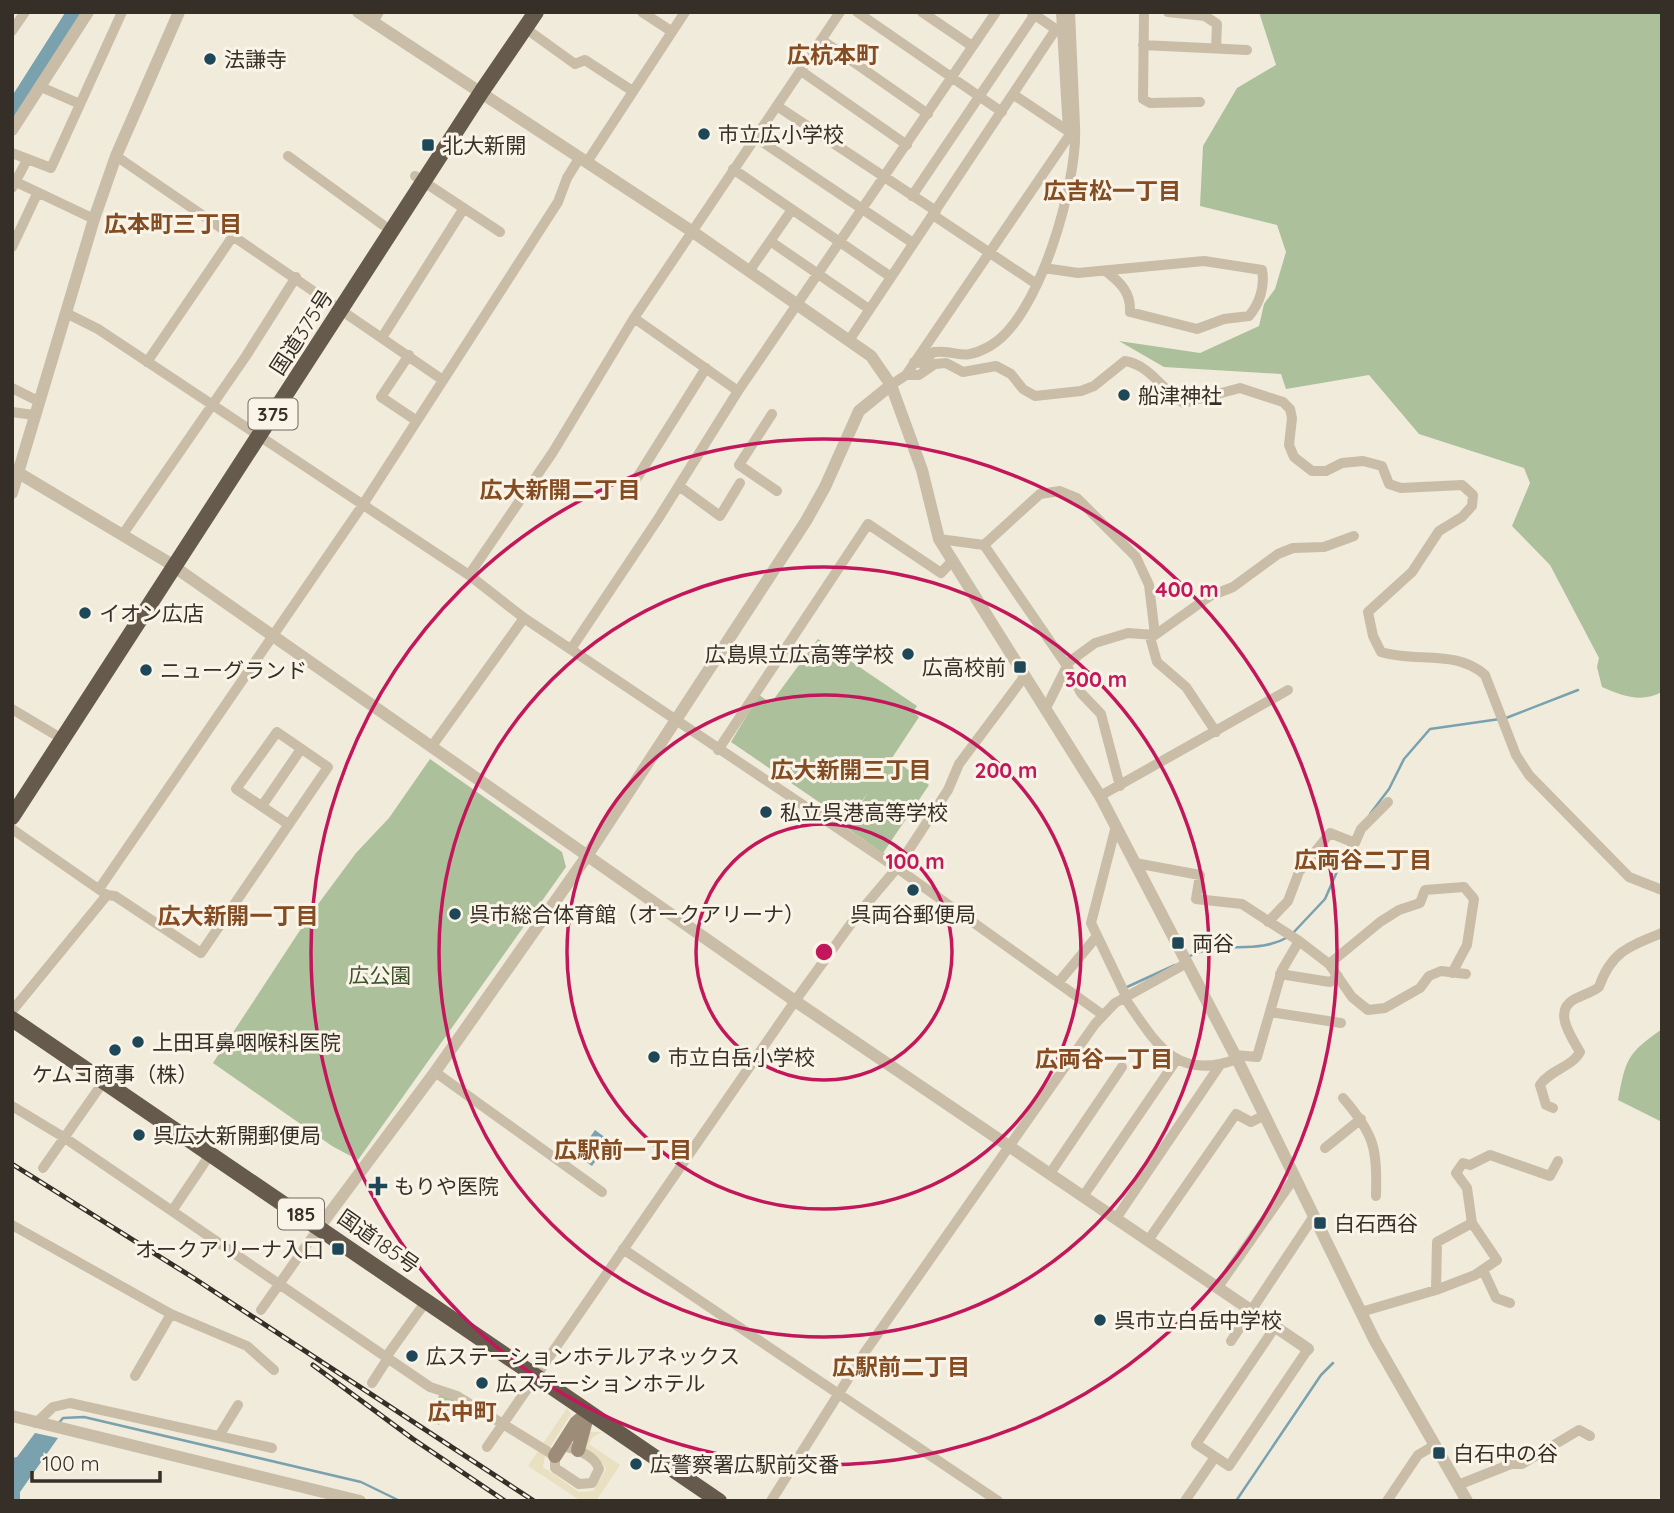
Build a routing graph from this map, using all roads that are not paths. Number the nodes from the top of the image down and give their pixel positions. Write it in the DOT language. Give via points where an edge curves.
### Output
graph roads {
  1 [pos="25,12"];
  2 [pos="88,12"];
  3 [pos="122,12"];
  4 [pos="179,12"];
  5 [pos="358,12"];
  6 [pos="536,12"];
  7 [pos="685,12"];
  8 [pos="840,12"];
  9 [pos="857,12"];
  10 [pos="922,12"];
  11 [pos="1061,12"];
  12 [pos="1070,12"];
  13 [pos="1144,12"];
  14 [pos="1168,12"];
  15 [pos="645,13"];
  16 [pos="993,13"];
  17 [pos="1033,13"];
  18 [pos="376,17"];
  19 [pos="525,20"];
  20 [pos="12,31"];
  21 [pos="671,32"];
  22 [pos="1063,32"];
  23 [pos="822,40"];
  24 [pos="1143,45"];
  25 [pos="972,46"];
  26 [pos="1216,48"];
  27 [pos="1247,50"];
  28 [pos="801,71"];
  29 [pos="951,77"];
  30 [pos="41,87"];
  31 [pos="477,89"];
  32 [pos="631,90"];
  33 [pos="1014,95"];
  34 [pos="980,97"];
  35 [pos="1200,102"];
  36 [pos="80,104"];
  37 [pos="777,106"];
  38 [pos="1002,112"];
  39 [pos="928,114"];
  40 [pos="12,130"];
  41 [pos="1071,130"];
  42 [pos="755,137"];
  43 [pos="907,145"];
  44 [pos="12,153"];
  45 [pos="116,156"];
  46 [pos="288,156"];
  47 [pos="27,160"];
  48 [pos="584,160"];
  49 [pos="733,169"];
  50 [pos="419,178"];
  51 [pos="885,178"];
  52 [pos="14,185"];
  53 [pos="37,194"];
  54 [pos="912,196"];
  55 [pos="464,208"];
  56 [pos="791,211"];
  57 [pos="862,211"];
  58 [pos="934,213"];
  59 [pos="94,219"];
  60 [pos="383,225"];
  61 [pos="500,232"];
  62 [pos="693,232"];
  63 [pos="233,236"];
  64 [pos="770,241"];
  65 [pos="913,243"];
  66 [pos="841,244"];
  67 [pos="12,247"];
  68 [pos="989,253"];
  69 [pos="1044,268"];
  70 [pos="750,271"];
  71 [pos="1107,272"];
  72 [pos="819,276"];
  73 [pos="296,277"];
  74 [pos="891,277"];
  75 [pos="1035,283"];
  76 [pos="800,304"];
  77 [pos="337,305"];
  78 [pos="869,309"];
  79 [pos="66,313"];
  80 [pos="634,318"];
  81 [pos="383,336"];
  82 [pos="850,339"];
  83 [pos="409,355"];
  84 [pos="147,362"];
  85 [pos="914,362"];
  86 [pos="706,368"];
  87 [pos="906,375"];
  88 [pos="443,380"];
  89 [pos="891,384"];
  90 [pos="12,388"];
  91 [pos="738,391"];
  92 [pos="38,401"];
  93 [pos="210,405"];
  94 [pos="12,412"];
  95 [pos="772,414"];
  96 [pos="34,415"];
  97 [pos="417,421"];
  98 [pos="254,434"];
  99 [pos="15,470"];
  100 [pos="740,483"];
  101 [pos="679,486"];
  102 [pos="777,491"];
  103 [pos="12,493"];
  104 [pos="625,497"];
  105 [pos="362,506"];
  106 [pos="123,534"];
  107 [pos="1354,536"];
  108 [pos="939,539"];
  109 [pos="984,545"];
  110 [pos="952,561"];
  111 [pos="170,564"];
  112 [pos="469,575"];
  113 [pos="524,618"];
  114 [pos="273,635"];
  115 [pos="1153,636"];
  116 [pos="571,649"];
  117 [pos="1067,666"];
  118 [pos="1024,677"];
  119 [pos="1289,690"];
  120 [pos="12,709"];
  121 [pos="1045,710"];
  122 [pos="676,719"];
  123 [pos="1216,732"];
  124 [pos="54,734"];
  125 [pos="432,746"];
  126 [pos="301,749"];
  127 [pos="718,750"];
  128 [pos="1120,786"];
  129 [pos="1100,796"];
  130 [pos="12,798"];
  131 [pos="1388,802"];
  132 [pos="262,806"];
  133 [pos="12,817"];
  134 [pos="288,824"];
  135 [pos="1115,826"];
  136 [pos="12,829"];
  137 [pos="587,856"];
  138 [pos="1135,863"];
  139 [pos="897,868"];
  140 [pos="1662,890"];
  141 [pos="103,892"];
  142 [pos="1268,922"];
  143 [pos="1662,933"];
  144 [pos="1097,936"];
  145 [pos="1299,941"];
  146 [pos="1187,963"];
  147 [pos="1329,964"];
  148 [pos="1452,972"];
  149 [pos="1280,974"];
  150 [pos="1466,974"];
  151 [pos="1338,976"];
  152 [pos="1059,983"];
  153 [pos="1125,997"];
  154 [pos="795,1001"];
  155 [pos="12,1011"];
  156 [pos="1270,1012"];
  157 [pos="1103,1015"];
  158 [pos="12,1019"];
  159 [pos="1341,1023"];
  160 [pos="1236,1057"];
  161 [pos="1177,1059"];
  162 [pos="1220,1065"];
  163 [pos="1122,1067"];
  164 [pos="435,1072"];
  165 [pos="104,1081"];
  166 [pos="1343,1098"];
  167 [pos="12,1106"];
  168 [pos="1553,1108"];
  169 [pos="1265,1115"];
  170 [pos="1361,1119"];
  171 [pos="65,1138"];
  172 [pos="1012,1146"];
  173 [pos="1325,1148"];
  174 [pos="211,1153"];
  175 [pos="1558,1161"];
  176 [pos="43,1168"];
  177 [pos="1051,1172"];
  178 [pos="1295,1177"];
  179 [pos="602,1192"];
  180 [pos="1084,1195"];
  181 [pos="1376,1196"];
  182 [pos="172,1211"];
  183 [pos="1314,1216"];
  184 [pos="1116,1217"];
  185 [pos="1472,1223"];
  186 [pos="12,1225"];
  187 [pos="320,1226"];
  188 [pos="1149,1239"];
  189 [pos="623,1249"];
  190 [pos="1483,1270"];
  191 [pos="279,1284"];
  192 [pos="1218,1287"];
  193 [pos="1436,1290"];
  194 [pos="427,1300"];
  195 [pos="1510,1303"];
  196 [pos="261,1310"];
  197 [pos="1250,1310"];
  198 [pos="1361,1312"];
  199 [pos="171,1314"];
  200 [pos="1275,1327"];
  201 [pos="1231,1341"];
  202 [pos="1308,1349"];
  203 [pos="387,1357"];
  204 [pos="274,1370"];
  205 [pos="135,1376"];
  206 [pos="536,1376"];
  207 [pos="372,1383"];
  208 [pos="838,1394"];
  209 [pos="238,1405"];
  210 [pos="588,1413"];
  211 [pos="12,1416"];
  212 [pos="503,1423"];
  213 [pos="39,1424"];
  214 [pos="219,1436"];
  215 [pos="1590,1436"];
  216 [pos="1435,1445"];
  217 [pos="487,1447"];
  218 [pos="272,1448"];
  219 [pos="558,1450"];
  220 [pos="578,1450"];
  221 [pos="1215,1457"];
  222 [pos="1458,1485"];
  223 [pos="360,1501"];
  224 [pos="719,1501"];
  225 [pos="771,1501"];
  226 [pos="998,1501"];
  227 [pos="1185,1501"];
  228 [pos="1387,1501"];
  229 [pos="1467,1501"];
  1 -- 20 [label="street"];
  2 -- 30 [label="street"];
  3 -- 36 [label="street"];
  4 -- 45 [label="street"];
  5 -- 18 [label="street"];
  6 -- 19 [label="highway, 国道375号 / 375"];
  7 -- 21 [label="street"];
  8 -- 23 [label="street"];
  9 -- 29 [label="street"];
  10 -- 25 [label="street"];
  11 -- 22 [label="street"];
  12 -- 22 [label="street"];
  13 -- 24 [label="street"];
  14 -- 26 [label="street" via="1205,16 1217,24"];
  15 -- 21 [label="street"];
  16 -- 25 [label="street"];
  17 -- 22 [label="street"];
  17 -- 34 [label="street"];
  18 -- 31 [label="street"];
  19 -- 31 [label="highway, 国道375号 / 375"];
  19 -- 32 [label="street" via="575,64 585,60"];
  21 -- 32 [label="street"];
  22 -- 33 [label="street"];
  22 -- 41 [label="street"];
  23 -- 28 [label="street"];
  23 -- 39 [label="street"];
  24 -- 26 [label="street"];
  24 -- 35 [label="street" via="1143,99 1150,103"];
  25 -- 29 [label="street"];
  26 -- 27 [label="street"];
  28 -- 37 [label="street"];
  28 -- 43 [label="street"];
  29 -- 34 [label="street"];
  29 -- 39 [label="street"];
  30 -- 36 [label="street"];
  30 -- 40 [label="street"];
  31 -- 48 [label="street"];
  31 -- 50 [label="highway, 国道375号 / 375"];
  32 -- 48 [label="street"];
  33 -- 38 [label="street"];
  33 -- 41 [label="street"];
  34 -- 38 [label="street"];
  34 -- 54 [label="street"];
  36 -- 47 [label="street" via="51,168"];
  37 -- 42 [label="street"];
  37 -- 51 [label="street"];
  38 -- 58 [label="street"];
  39 -- 43 [label="street"];
  41 -- 68 [label="street"];
  41 -- 69 [label="street" via="1077,152 1055,247"];
  42 -- 49 [label="street"];
  42 -- 57 [label="street"];
  43 -- 51 [label="street"];
  44 -- 47 [label="street"];
  45 -- 59 [label="street"];
  45 -- 63 [label="street"];
  46 -- 60 [label="street"];
  47 -- 52 [label="street"];
  48 -- 62 [label="street"];
  48 -- 88 [label="street" via="567,178 558,202"];
  49 -- 56 [label="street"];
  49 -- 62 [label="street"];
  50 -- 55 [label="street"];
  50 -- 60 [label="highway, 国道375号 / 375"];
  50 -- 77 [label="highway, 国道375号 / 375"];
  51 -- 54 [label="street"];
  51 -- 57 [label="street"];
  52 -- 53 [label="street"];
  53 -- 59 [label="street"];
  53 -- 67 [label="street"];
  54 -- 58 [label="street"];
  55 -- 61 [label="street"];
  55 -- 81 [label="street"];
  56 -- 64 [label="street"];
  56 -- 66 [label="street"];
  57 -- 65 [label="street"];
  57 -- 66 [label="street"];
  58 -- 65 [label="street"];
  58 -- 68 [label="street"];
  59 -- 79 [label="street"];
  60 -- 77 [label="highway, 国道375号 / 375"];
  62 -- 70 [label="street"];
  62 -- 80 [label="street"];
  63 -- 73 [label="street"];
  63 -- 84 [label="street"];
  64 -- 70 [label="street"];
  64 -- 72 [label="street"];
  65 -- 74 [label="street"];
  66 -- 72 [label="street"];
  66 -- 74 [label="street"];
  68 -- 75 [label="street"];
  68 -- 85 [label="street"];
  69 -- 71 [label="street" via="1063,273"];
  69 -- 75 [label="street"];
  70 -- 76 [label="street"];
  71 -- 71 [label="street" via="1122,283 1130,312 1197,329 1250,316 1263,284 1262,270 1204,261"];
  72 -- 76 [label="street"];
  72 -- 78 [label="street"];
  73 -- 77 [label="street"];
  73 -- 93 [label="street"];
  74 -- 78 [label="street"];
  75 -- 85 [label="street" via="1010,329 994,344 963,357 934,352 921,363"];
  76 -- 82 [label="street"];
  76 -- 91 [label="street"];
  77 -- 81 [label="street"];
  77 -- 98 [label="highway, 国道375号 / 375"];
  78 -- 82 [label="street"];
  79 -- 84 [label="street"];
  79 -- 92 [label="street"];
  80 -- 86 [label="street"];
  80 -- 112 [label="street" via="553,452"];
  81 -- 83 [label="street"];
  82 -- 89 [label="street" via="871,356"];
  83 -- 88 [label="street"];
  83 -- 97 [label="street" via="382,397"];
  84 -- 93 [label="street"];
  85 -- 87 [label="street"];
  86 -- 91 [label="street"];
  86 -- 104 [label="street"];
  87 -- 89 [label="street"];
  87 -- 140 [label="street" via="919,375 935,364 946,363 963,372 996,366 1035,396 1094,386 1125,361 1135,363 1184,403 1240,388 1283,402 1292,418 1289,445 1294,457 1312,471 1363,461 1382,466 1389,484 1401,488 1462,485 1473,495 1472,506 1438,531 1412,572 1368,612 1373,636 1381,652 1396,657 1443,658 1476,667 1485,676 1516,755 1529,775 1629,877"];
  88 -- 97 [label="street"];
  89 -- 108 [label="street" via="922,470"];
  89 -- 122 [label="street" via="859,411 806,521"];
  90 -- 92 [label="street"];
  91 -- 101 [label="street"];
  92 -- 96 [label="street"];
  93 -- 98 [label="street"];
  93 -- 106 [label="street"];
  94 -- 96 [label="street"];
  95 -- 102 [label="street" via="739,465"];
  96 -- 99 [label="street"];
  97 -- 105 [label="street"];
  98 -- 105 [label="street"];
  98 -- 111 [label="highway, 国道375号 / 375"];
  99 -- 103 [label="street"];
  99 -- 106 [label="street"];
  100 -- 101 [label="street" via="720,516"];
  101 -- 116 [label="street"];
  105 -- 112 [label="street"];
  105 -- 114 [label="street"];
  106 -- 111 [label="street"];
  107 -- 115 [label="street" via="1324,547 1293,548 1278,554"];
  108 -- 109 [label="street"];
  108 -- 110 [label="street"];
  109 -- 115 [label="street" via="1041,494 1060,491 1077,498 1136,557 1149,585"];
  109 -- 117 [label="street"];
  110 -- 118 [label="street"];
  110 -- 127 [label="street" via="941,573 868,524"];
  111 -- 114 [label="street"];
  111 -- 124 [label="highway, 国道375号 / 375"];
  111 -- 133 [label="highway, 国道375号 / 375"];
  112 -- 113 [label="street"];
  113 -- 116 [label="street"];
  113 -- 125 [label="street"];
  114 -- 125 [label="street"];
  114 -- 141 [label="street"];
  115 -- 117 [label="street" via="1128,633 1095,643"];
  115 -- 123 [label="street" via="1157,662 1186,687"];
  116 -- 122 [label="street"];
  117 -- 121 [label="street"];
  117 -- 128 [label="street" via="1081,693 1101,714"];
  118 -- 121 [label="street"];
  118 -- 139 [label="street" via="959,764 948,790"];
  119 -- 123 [label="street"];
  120 -- 124 [label="street"];
  121 -- 129 [label="street"];
  122 -- 127 [label="street"];
  122 -- 137 [label="street"];
  123 -- 128 [label="street"];
  124 -- 130 [label="highway, 国道375号 / 375"];
  125 -- 137 [label="street"];
  126 -- 132 [label="street"];
  126 -- 132 [label="street" via="277,732 236,789"];
  126 -- 134 [label="street" via="328,767"];
  127 -- 139 [label="street"];
  128 -- 129 [label="street"];
  129 -- 135 [label="street"];
  131 -- 142 [label="street" via="1355,843 1330,833 1299,872 1288,901"];
  132 -- 134 [label="street"];
  134 -- 141 [label="street" via="201,953 115,895"];
  135 -- 138 [label="street"];
  135 -- 144 [label="street" via="1091,923"];
  136 -- 141 [label="street"];
  137 -- 154 [label="street"];
  137 -- 164 [label="street"];
  138 -- 142 [label="street" via="1200,875 1196,899 1242,905"];
  138 -- 146 [label="street"];
  139 -- 152 [label="street"];
  139 -- 154 [label="street"];
  141 -- 155 [label="street"];
  142 -- 145 [label="street"];
  143 -- 168 [label="street" via="1616,956 1607,965 1599,987 1565,1010 1566,1027 1580,1052 1545,1077 1540,1086 1546,1105"];
  144 -- 152 [label="street"];
  144 -- 153 [label="street"];
  145 -- 147 [label="street"];
  145 -- 149 [label="street"];
  146 -- 153 [label="street"];
  146 -- 160 [label="street"];
  147 -- 148 [label="street" via="1390,916 1420,903 1424,890 1464,887 1474,899 1468,945"];
  147 -- 151 [label="street"];
  148 -- 150 [label="street"];
  148 -- 151 [label="street" via="1429,976 1420,989 1385,1008 1368,1010"];
  149 -- 151 [label="street" via="1330,982"];
  149 -- 156 [label="street"];
  152 -- 157 [label="street"];
  153 -- 157 [label="street"];
  153 -- 161 [label="street" via="1153,1039"];
  154 -- 172 [label="street"];
  154 -- 189 [label="street"];
  156 -- 159 [label="street"];
  156 -- 160 [label="street" via="1257,1057"];
  157 -- 172 [label="street"];
  158 -- 165 [label="highway, 国道185号 / 185"];
  160 -- 162 [label="street"];
  160 -- 169 [label="street"];
  161 -- 162 [label="street" via="1206,1068"];
  161 -- 180 [label="street"];
  162 -- 184 [label="street"];
  163 -- 177 [label="street"];
  164 -- 179 [label="street"];
  164 -- 187 [label="street"];
  165 -- 171 [label="street"];
  165 -- 174 [label="highway, 国道185号 / 185"];
  166 -- 170 [label="street"];
  167 -- 171 [label="street"];
  169 -- 178 [label="street"];
  169 -- 188 [label="street" via="1251,1122 1236,1114"];
  170 -- 173 [label="street"];
  170 -- 181 [label="street" via="1373,1145"];
  171 -- 176 [label="street"];
  171 -- 182 [label="street"];
  172 -- 177 [label="street"];
  172 -- 208 [label="street"];
  174 -- 182 [label="street"];
  174 -- 187 [label="highway, 国道185号 / 185"];
  175 -- 185 [label="street" via="1550,1176 1490,1155 1470,1165 1463,1163 1456,1173 1467,1188"];
  177 -- 180 [label="street"];
  178 -- 183 [label="street"];
  178 -- 192 [label="street"];
  180 -- 184 [label="street"];
  182 -- 191 [label="street"];
  183 -- 197 [label="street"];
  183 -- 198 [label="street"];
  184 -- 188 [label="street"];
  185 -- 190 [label="street" via="1497,1260"];
  185 -- 193 [label="street" via="1437,1242"];
  186 -- 199 [label="street"];
  187 -- 191 [label="street"];
  187 -- 194 [label="highway, 国道185号 / 185"];
  188 -- 192 [label="street"];
  189 -- 206 [label="street"];
  189 -- 208 [label="street"];
  190 -- 193 [label="street"];
  190 -- 195 [label="street" via="1496,1298"];
  191 -- 196 [label="street"];
  191 -- 203 [label="street"];
  192 -- 197 [label="street"];
  193 -- 198 [label="street"];
  194 -- 203 [label="street"];
  194 -- 206 [label="highway, 国道185号 / 185"];
  197 -- 200 [label="street"];
  197 -- 201 [label="street"];
  198 -- 216 [label="street"];
  199 -- 204 [label="street" via="247,1346"];
  199 -- 205 [label="street"];
  200 -- 202 [label="street"];
  200 -- 221 [label="street" via="1196,1444"];
  202 -- 221 [label="street" via="1229,1466"];
  203 -- 207 [label="street"];
  203 -- 212 [label="street" via="430,1387 457,1396"];
  206 -- 210 [label="highway, 国道185号 / 185"];
  206 -- 212 [label="street"];
  208 -- 225 [label="street"];
  208 -- 226 [label="street"];
  209 -- 214 [label="street"];
  210 -- 219 [label="main road"];
  210 -- 220 [label="main road"];
  210 -- 224 [label="highway, 国道185号 / 185"];
  211 -- 213 [label="street"];
  212 -- 217 [label="street"];
  212 -- 219 [label="street"];
  213 -- 214 [label="street" via="53,1406 70,1403"];
  213 -- 223 [label="street"];
  214 -- 218 [label="street"];
  215 -- 222 [label="street" via="1579,1430 1522,1464"];
  216 -- 222 [label="street"];
  216 -- 228 [label="street" via="1418,1455"];
  219 -- 220 [label="street"];
  219 -- 220 [label="street" via="555,1468 588,1485 599,1467"];
  221 -- 227 [label="street"];
  222 -- 229 [label="street"];
}
